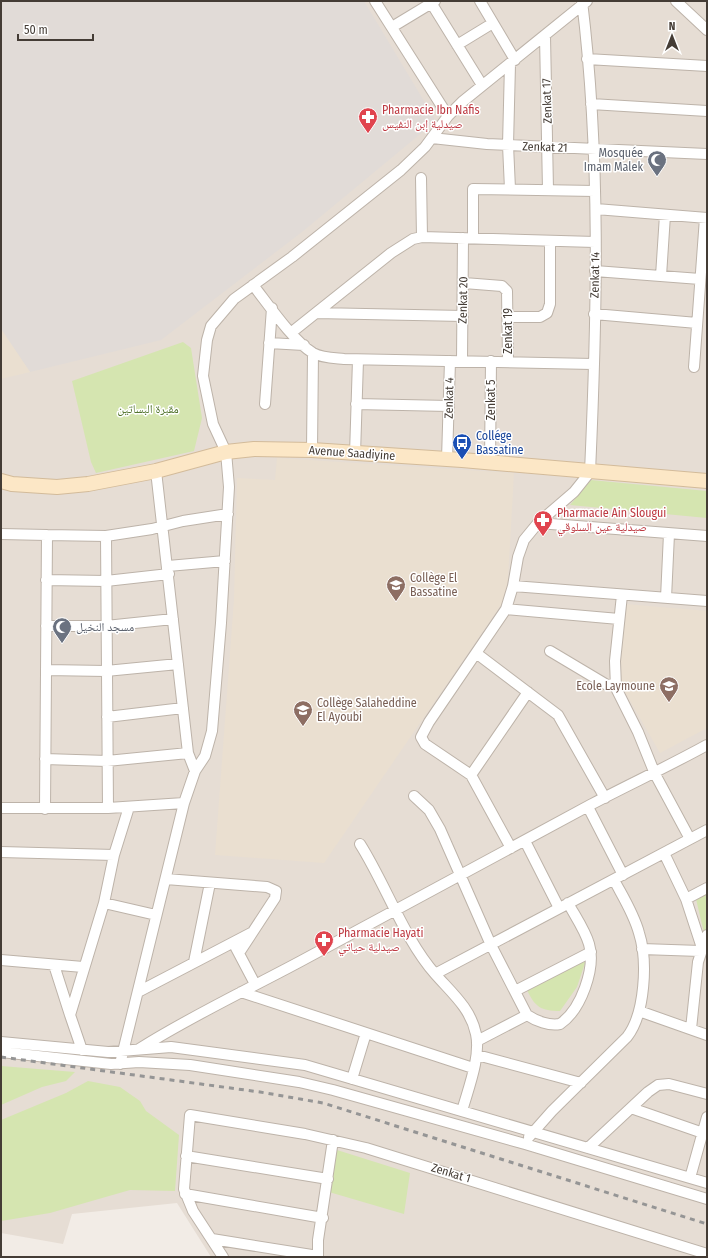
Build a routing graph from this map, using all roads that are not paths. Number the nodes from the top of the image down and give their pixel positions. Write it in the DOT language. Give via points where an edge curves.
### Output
graph roads {
  1 [pos="375,1"];
  2 [pos="480,1"];
  3 [pos="676,1"];
  4 [pos="432,2"];
  5 [pos="584,2"];
  6 [pos="493,23"];
  7 [pos="392,27"];
  8 [pos="707,30"];
  9 [pos="545,36"];
  10 [pos="457,45"];
  11 [pos="587,59"];
  12 [pos="513,62"];
  13 [pos="707,66"];
  14 [pos="482,85"];
  15 [pos="591,104"];
  16 [pos="707,111"];
  17 [pos="448,116"];
  18 [pos="432,138"];
  19 [pos="508,145"];
  20 [pos="548,147"];
  21 [pos="593,148"];
  22 [pos="707,154"];
  23 [pos="421,178"];
  24 [pos="510,189"];
  25 [pos="548,190"];
  26 [pos="595,191"];
  27 [pos="596,209"];
  28 [pos="666,215"];
  29 [pos="706,218"];
  30 [pos="422,237"];
  31 [pos="468,238"];
  32 [pos="550,241"];
  33 [pos="595,242"];
  34 [pos="705,250"];
  35 [pos="595,271"];
  36 [pos="661,276"];
  37 [pos="700,279"];
  38 [pos="464,283"];
  39 [pos="253,285"];
  40 [pos="272,308"];
  41 [pos="316,313"];
  42 [pos="594,314"];
  43 [pos="463,316"];
  44 [pos="507,317"];
  45 [pos="697,323"];
  46 [pos="292,332"];
  47 [pos="269,343"];
  48 [pos="304,345"];
  49 [pos="314,353"];
  50 [pos="358,360"];
  51 [pos="450,361"];
  52 [pos="462,361"];
  53 [pos="491,361"];
  54 [pos="508,361"];
  55 [pos="593,364"];
  56 [pos="694,367"];
  57 [pos="265,404"];
  58 [pos="356,404"];
  59 [pos="449,406"];
  60 [pos="312,450"];
  61 [pos="226,452"];
  62 [pos="356,454"];
  63 [pos="447,460"];
  64 [pos="490,463"];
  65 [pos="156,472"];
  66 [pos="590,472"];
  67 [pos="1,481"];
  68 [pos="707,481"];
  69 [pos="228,514"];
  70 [pos="538,523"];
  71 [pos="163,526"];
  72 [pos="1,534"];
  73 [pos="669,534"];
  74 [pos="47,535"];
  75 [pos="106,536"];
  76 [pos="707,536"];
  77 [pos="225,562"];
  78 [pos="168,570"];
  79 [pos="46,580"];
  80 [pos="106,581"];
  81 [pos="513,586"];
  82 [pos="622,595"];
  83 [pos="666,598"];
  84 [pos="707,601"];
  85 [pos="506,609"];
  86 [pos="173,619"];
  87 [pos="619,620"];
  88 [pos="46,626"];
  89 [pos="106,626"];
  90 [pos="550,651"];
  91 [pos="476,653"];
  92 [pos="178,664"];
  93 [pos="46,670"];
  94 [pos="106,672"];
  95 [pos="615,684"];
  96 [pos="528,692"];
  97 [pos="183,708"];
  98 [pos="107,717"];
  99 [pos="707,745"];
  100 [pos="188,753"];
  101 [pos="46,759"];
  102 [pos="108,761"];
  103 [pos="195,771"];
  104 [pos="471,774"];
  105 [pos="655,774"];
  106 [pos="414,796"];
  107 [pos="605,798"];
  108 [pos="184,802"];
  109 [pos="588,806"];
  110 [pos="129,807"];
  111 [pos="1,808"];
  112 [pos="108,808"];
  113 [pos="45,809"];
  114 [pos="707,830"];
  115 [pos="690,839"];
  116 [pos="525,840"];
  117 [pos="360,844"];
  118 [pos="511,848"];
  119 [pos="1,852"];
  120 [pos="664,853"];
  121 [pos="114,855"];
  122 [pos="461,874"];
  123 [pos="619,877"];
  124 [pos="166,879"];
  125 [pos="210,883"];
  126 [pos="707,888"];
  127 [pos="686,899"];
  128 [pos="104,903"];
  129 [pos="563,906"];
  130 [pos="396,908"];
  131 [pos="156,915"];
  132 [pos="253,932"];
  133 [pos="707,935"];
  134 [pos="233,942"];
  135 [pos="491,944"];
  136 [pos="642,949"];
  137 [pos="701,949"];
  138 [pos="591,952"];
  139 [pos="239,953"];
  140 [pos="1,960"];
  141 [pos="194,962"];
  142 [pos="54,964"];
  143 [pos="83,967"];
  144 [pos="435,974"];
  145 [pos="255,984"];
  146 [pos="515,991"];
  147 [pos="138,992"];
  148 [pos="242,992"];
  149 [pos="639,1011"];
  150 [pos="70,1015"];
  151 [pos="527,1015"];
  152 [pos="691,1029"];
  153 [pos="366,1033"];
  154 [pos="707,1035"];
  155 [pos="477,1040"];
  156 [pos="1,1042"];
  157 [pos="82,1050"];
  158 [pos="137,1050"];
  159 [pos="1,1052"];
  160 [pos="122,1052"];
  161 [pos="476,1055"];
  162 [pos="120,1064"];
  163 [pos="473,1068"];
  164 [pos="352,1078"];
  165 [pos="581,1083"];
  166 [pos="707,1094"];
  167 [pos="631,1108"];
  168 [pos="462,1111"];
  169 [pos="707,1117"];
  170 [pos="532,1133"];
  171 [pos="703,1133"];
  172 [pos="334,1140"];
  173 [pos="525,1144"];
  174 [pos="588,1148"];
  175 [pos="186,1156"];
  176 [pos="690,1178"];
  177 [pos="328,1179"];
  178 [pos="707,1183"];
  179 [pos="185,1194"];
  180 [pos="707,1199"];
  181 [pos="323,1218"];
  182 [pos="212,1239"];
  183 [pos="689,1252"];
  184 [pos="707,1254"];
  185 [pos="223,1257"];
  186 [pos="318,1257"];
  1 -- 7 [label="street"];
  2 -- 6 [label="street"];
  3 -- 8 [label="street"];
  4 -- 7 [label="street"];
  4 -- 10 [label="street"];
  5 -- 9 [label="street"];
  5 -- 11 [label="street, Zenkat 14"];
  6 -- 10 [label="street"];
  6 -- 12 [label="street"];
  7 -- 17 [label="street"];
  9 -- 12 [label="street"];
  9 -- 20 [label="street, Zenkat 17"];
  10 -- 14 [label="street"];
  11 -- 13 [label="street"];
  11 -- 15 [label="street, Zenkat 14"];
  12 -- 14 [label="street"];
  12 -- 19 [label="street"];
  14 -- 17 [label="street"];
  15 -- 16 [label="street"];
  15 -- 21 [label="street, Zenkat 14"];
  17 -- 18 [label="street"];
  18 -- 19 [label="street, Zenkat 21" via="462,143"];
  18 -- 39 [label="street" via="381,187"];
  19 -- 20 [label="street, Zenkat 21"];
  19 -- 24 [label="street"];
  20 -- 21 [label="street, Zenkat 21"];
  20 -- 25 [label="street, Zenkat 17"];
  21 -- 22 [label="street, Zenkat 21"];
  21 -- 26 [label="street, Zenkat 14"];
  23 -- 30 [label="street"];
  24 -- 25 [label="street"];
  24 -- 31 [label="street, Zenkat 20" via="473,189"];
  25 -- 26 [label="street"];
  26 -- 27 [label="street, Zenkat 14"];
  27 -- 28 [label="street"];
  27 -- 33 [label="street, Zenkat 14"];
  28 -- 29 [label="street"];
  28 -- 36 [label="street"];
  29 -- 34 [label="street"];
  30 -- 31 [label="street"];
  30 -- 41 [label="street" via="413,239 391,253"];
  31 -- 32 [label="street"];
  31 -- 38 [label="street, Zenkat 20"];
  32 -- 33 [label="street"];
  32 -- 44 [label="street" via="550,304 547,313 540,317"];
  33 -- 35 [label="street, Zenkat 14"];
  34 -- 37 [label="street"];
  35 -- 36 [label="street"];
  35 -- 42 [label="street, Zenkat 14"];
  36 -- 37 [label="street"];
  37 -- 45 [label="street"];
  38 -- 43 [label="street, Zenkat 20"];
  38 -- 44 [label="street, Zenkat 19" via="502,286 507,291"];
  39 -- 40 [label="street"];
  39 -- 61 [label="street" via="234,299 211,326 207,340 203,376 207,400 213,424"];
  40 -- 46 [label="street"];
  40 -- 47 [label="street"];
  41 -- 43 [label="street"];
  41 -- 46 [label="street"];
  42 -- 45 [label="street"];
  42 -- 55 [label="street, Zenkat 14"];
  43 -- 52 [label="street, Zenkat 20"];
  44 -- 54 [label="street, Zenkat 19"];
  45 -- 56 [label="street"];
  46 -- 48 [label="street"];
  47 -- 48 [label="street"];
  47 -- 57 [label="street"];
  48 -- 49 [label="street"];
  49 -- 50 [label="street" via="330,358"];
  49 -- 60 [label="street"];
  50 -- 51 [label="street"];
  50 -- 58 [label="street"];
  51 -- 52 [label="street"];
  51 -- 59 [label="street, Zenkat 4"];
  52 -- 53 [label="street"];
  53 -- 54 [label="street"];
  53 -- 64 [label="street, Zenkat 5"];
  54 -- 55 [label="street"];
  55 -- 66 [label="street, Zenkat 14"];
  58 -- 59 [label="street"];
  58 -- 62 [label="street"];
  59 -- 63 [label="street, Zenkat 4"];
  60 -- 61 [label="main road, Avenue Saadiyine" via="254,449"];
  60 -- 62 [label="main road, Avenue Saadiyine"];
  61 -- 65 [label="main road, Avenue Saadiyine"];
  61 -- 69 [label="street"];
  62 -- 63 [label="main road, Avenue Saadiyine"];
  63 -- 64 [label="main road, Avenue Saadiyine"];
  64 -- 66 [label="main road, Avenue Saadiyine"];
  65 -- 67 [label="main road, Avenue Saadiyine" via="57,487"];
  65 -- 71 [label="street"];
  66 -- 68 [label="main road, Avenue Saadiyine"];
  66 -- 70 [label="street" via="574,492"];
  69 -- 71 [label="street"];
  69 -- 77 [label="street"];
  70 -- 73 [label="street"];
  70 -- 81 [label="street" via="521,547"];
  71 -- 75 [label="street"];
  71 -- 78 [label="street"];
  72 -- 74 [label="street"];
  73 -- 76 [label="street"];
  73 -- 83 [label="street"];
  74 -- 75 [label="street"];
  74 -- 79 [label="street"];
  75 -- 80 [label="street"];
  77 -- 78 [label="street"];
  77 -- 103 [label="street" via="212,731 205,756"];
  78 -- 80 [label="street"];
  78 -- 86 [label="street"];
  79 -- 80 [label="street"];
  79 -- 88 [label="street"];
  80 -- 89 [label="street"];
  81 -- 82 [label="street"];
  81 -- 85 [label="street"];
  82 -- 83 [label="street"];
  82 -- 87 [label="street"];
  83 -- 84 [label="street"];
  85 -- 87 [label="street"];
  85 -- 91 [label="street"];
  86 -- 89 [label="street"];
  86 -- 92 [label="street"];
  87 -- 95 [label="street"];
  88 -- 89 [label="street"];
  88 -- 93 [label="street"];
  89 -- 94 [label="street"];
  90 -- 95 [label="street" via="607,685"];
  91 -- 96 [label="street"];
  91 -- 104 [label="street" via="421,738 425,744"];
  92 -- 94 [label="street"];
  92 -- 97 [label="street"];
  93 -- 94 [label="street"];
  93 -- 101 [label="street"];
  94 -- 98 [label="street"];
  95 -- 105 [label="street"];
  96 -- 104 [label="street"];
  96 -- 107 [label="street" via="558,715"];
  97 -- 98 [label="street"];
  97 -- 100 [label="street"];
  98 -- 102 [label="street"];
  99 -- 105 [label="street"];
  100 -- 102 [label="street"];
  100 -- 103 [label="street"];
  101 -- 102 [label="street"];
  101 -- 113 [label="street"];
  102 -- 112 [label="street"];
  103 -- 108 [label="street"];
  104 -- 118 [label="street"];
  105 -- 107 [label="street"];
  105 -- 115 [label="street"];
  106 -- 122 [label="street" via="433,816"];
  107 -- 109 [label="street"];
  108 -- 110 [label="street"];
  108 -- 124 [label="street"];
  109 -- 116 [label="street"];
  109 -- 123 [label="street"];
  110 -- 112 [label="street"];
  110 -- 121 [label="street"];
  111 -- 113 [label="street"];
  112 -- 113 [label="street"];
  114 -- 115 [label="street"];
  115 -- 120 [label="street"];
  116 -- 118 [label="street"];
  116 -- 129 [label="street"];
  117 -- 130 [label="street"];
  118 -- 122 [label="street"];
  119 -- 121 [label="street"];
  120 -- 123 [label="street"];
  120 -- 127 [label="street"];
  121 -- 128 [label="street"];
  122 -- 130 [label="street"];
  122 -- 135 [label="street"];
  123 -- 129 [label="street"];
  123 -- 136 [label="street" via="636,923"];
  124 -- 125 [label="street"];
  124 -- 131 [label="street"];
  125 -- 132 [label="street" via="267,887 276,891 275,898"];
  125 -- 141 [label="street"];
  126 -- 127 [label="street"];
  127 -- 137 [label="street"];
  128 -- 131 [label="street"];
  128 -- 143 [label="street"];
  129 -- 135 [label="street"];
  129 -- 138 [label="street" via="588,941"];
  130 -- 144 [label="street" via="421,955"];
  130 -- 145 [label="street"];
  131 -- 147 [label="street"];
  132 -- 134 [label="street"];
  132 -- 139 [label="street"];
  133 -- 137 [label="street"];
  134 -- 139 [label="street"];
  134 -- 141 [label="street"];
  135 -- 144 [label="street"];
  135 -- 146 [label="street"];
  136 -- 137 [label="street"];
  136 -- 149 [label="street"];
  137 -- 152 [label="street"];
  138 -- 146 [label="street"];
  138 -- 151 [label="street" via="585,988 568,1017 557,1025"];
  139 -- 145 [label="street"];
  140 -- 142 [label="street"];
  141 -- 147 [label="street"];
  142 -- 143 [label="street"];
  142 -- 150 [label="street"];
  143 -- 150 [label="street"];
  144 -- 155 [label="street" via="463,1004 474,1026"];
  145 -- 148 [label="street"];
  146 -- 151 [label="street"];
  147 -- 160 [label="street"];
  148 -- 153 [label="street"];
  148 -- 158 [label="street"];
  149 -- 152 [label="street"];
  149 -- 165 [label="street" via="633,1029"];
  150 -- 157 [label="street"];
  151 -- 155 [label="street"];
  152 -- 154 [label="street"];
  153 -- 163 [label="street"];
  153 -- 164 [label="street"];
  155 -- 161 [label="street"];
  156 -- 157 [label="street"];
  157 -- 160 [label="street"];
  158 -- 160 [label="street"];
  158 -- 164 [label="street" via="171,1047 305,1065"];
  159 -- 162 [label="street"];
  160 -- 162 [label="street"];
  161 -- 163 [label="street"];
  161 -- 165 [label="street"];
  162 -- 173 [label="street" via="154,1062 190,1065 299,1082"];
  163 -- 168 [label="street"];
  164 -- 168 [label="street"];
  165 -- 170 [label="street"];
  166 -- 167 [label="street" via="663,1084 648,1092"];
  167 -- 171 [label="street"];
  167 -- 174 [label="street"];
  168 -- 170 [label="street"];
  169 -- 171 [label="street"];
  170 -- 173 [label="street"];
  170 -- 174 [label="street"];
  171 -- 176 [label="street"];
  172 -- 175 [label="street, Zenkat 1" via="190,1115"];
  172 -- 177 [label="street"];
  172 -- 183 [label="street, Zenkat 1" via="402,1158"];
  173 -- 180 [label="street"];
  174 -- 176 [label="street"];
  175 -- 177 [label="street"];
  175 -- 179 [label="street"];
  176 -- 178 [label="street"];
  177 -- 181 [label="street"];
  179 -- 181 [label="street"];
  179 -- 182 [label="street"];
  181 -- 186 [label="street"];
  182 -- 185 [label="street"];
  182 -- 186 [label="street"];
  183 -- 184 [label="street, Zenkat 1"];
}
